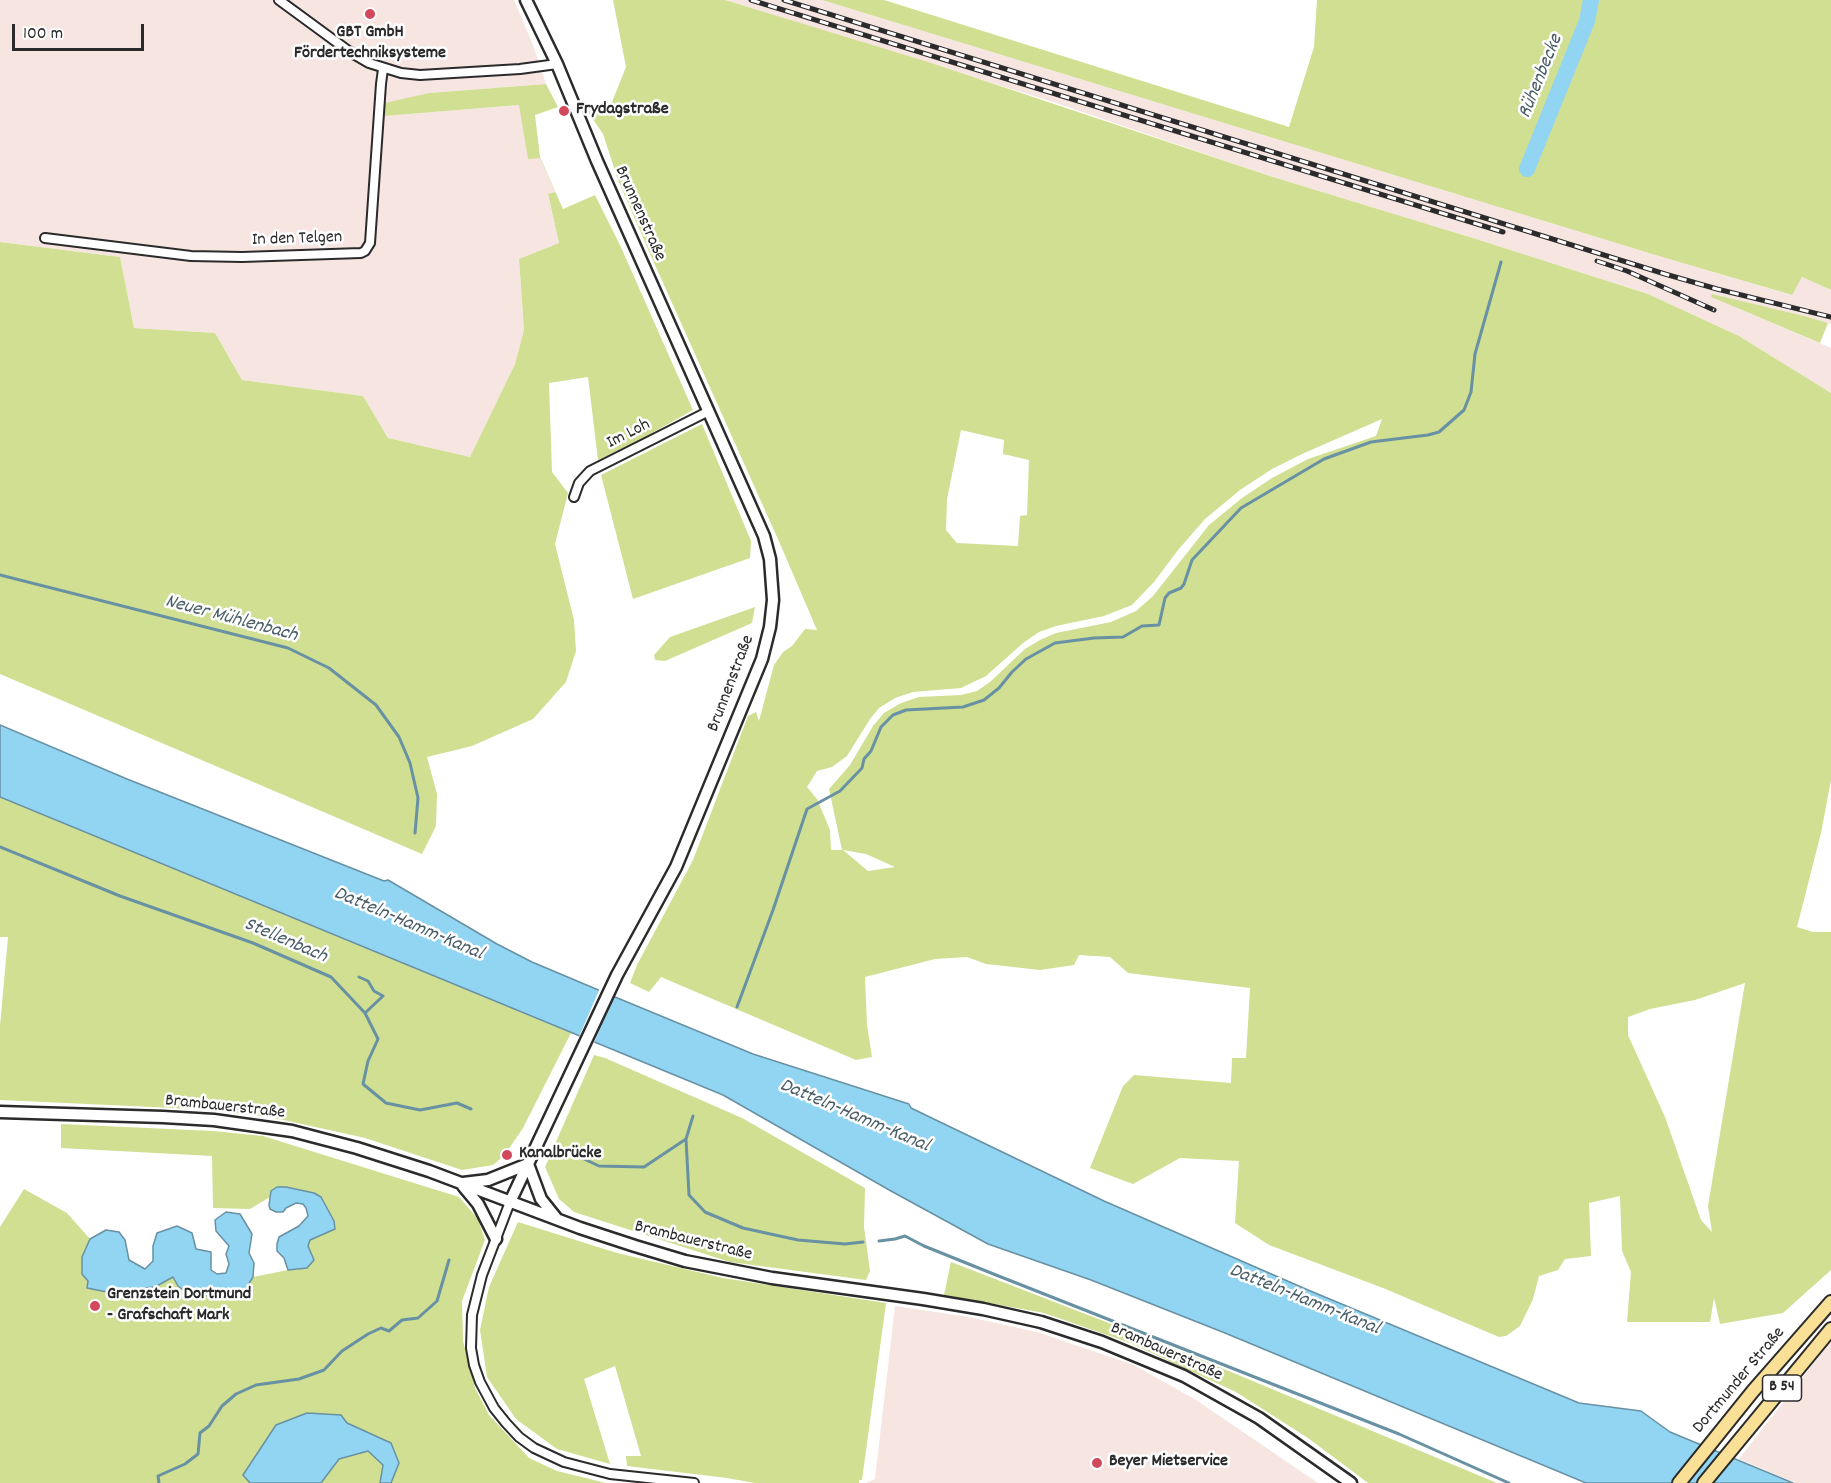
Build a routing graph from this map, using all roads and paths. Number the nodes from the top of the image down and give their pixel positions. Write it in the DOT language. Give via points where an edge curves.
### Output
graph roads {
  1 [pos="279,0"];
  2 [pos="526,0"];
  3 [pos="557,64"];
  4 [pos="383,69"];
  5 [pos="45,238"];
  6 [pos="709,411"];
  7 [pos="574,497"];
  8 [pos="0,1112"];
  9 [pos="528,1164"];
  10 [pos="460,1183"];
  11 [pos="510,1202"];
  12 [pos="558,1220"];
  13 [pos="496,1239"];
  14 [pos="1831,1302"];
  15 [pos="1831,1329"];
  16 [pos="694,1483"];
  17 [pos="1351,1483"];
  18 [pos="1679,1483"];
  19 [pos="1704,1483"];
  1 -- 4 [label="street" via="350,52"];
  2 -- 3 [label="main road, Brunnenstraße"];
  3 -- 4 [label="street" via="420,75"];
  3 -- 6 [label="main road, Brunnenstraße"];
  4 -- 5 [label="street, In den Telgen" via="370,243 365,251 242,257 191,255"];
  6 -- 7 [label="street, Im Loh" via="590,471 579,483"];
  6 -- 9 [label="main road, Brunnenstraße" via="767,546 773,591 765,649 676,867 617,975"];
  8 -- 10 [label="main road, Brambauerstraße" via="173,1117 270,1128 357,1148"];
  9 -- 10 [label="main road" via="488,1180"];
  9 -- 11 [label="main road, Brunnenstraße"];
  9 -- 12 [label="main road" via="541,1199"];
  10 -- 11 [label="main road, Brambauerstraße"];
  10 -- 13 [label="main road" via="478,1204"];
  11 -- 12 [label="main road, Brambauerstraße"];
  11 -- 13 [label="street"];
  12 -- 17 [label="main road, Brambauerstraße" via="713,1267 983,1309 1041,1322 1184,1376 1259,1418"];
  13 -- 16 [label="street" via="472,1316 471,1348 480,1382 506,1424 534,1448 564,1462 610,1474"];
  14 -- 18 [label="main road, Dortmunder Straße / B 54"];
  15 -- 19 [label="main road, Dortmunder Straße / B 54"];
}
